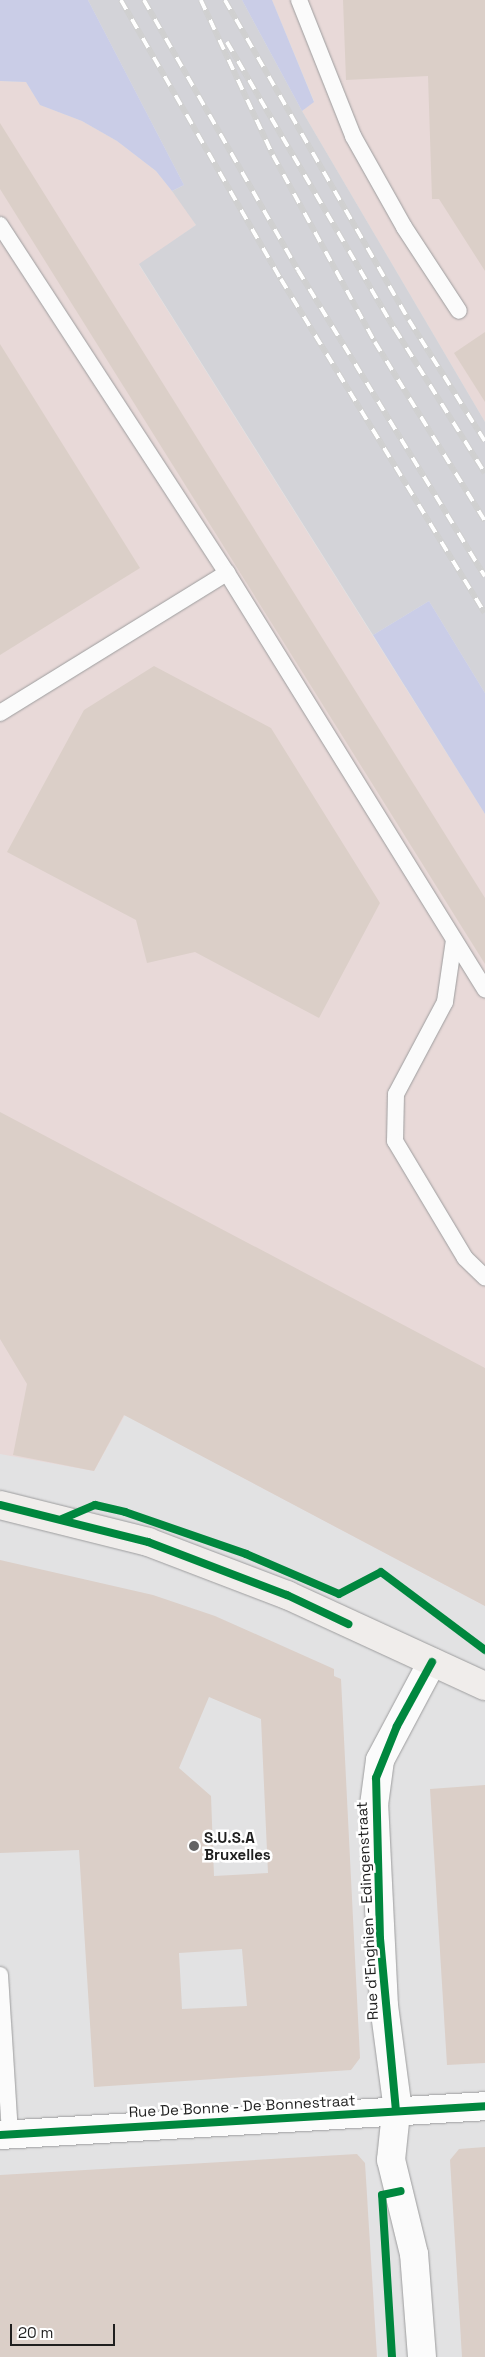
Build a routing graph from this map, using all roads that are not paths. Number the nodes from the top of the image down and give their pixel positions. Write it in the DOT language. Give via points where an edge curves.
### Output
graph roads {
  1 [pos="300,0"];
  2 [pos="0,225"];
  3 [pos="459,311"];
  4 [pos="227,573"];
  5 [pos="0,714"];
  6 [pos="454,940"];
  7 [pos="485,989"];
  8 [pos="485,1278"];
  9 [pos="0,1505"];
  10 [pos="432,1662"];
  11 [pos="485,1686"];
  12 [pos="0,1975"];
  13 [pos="485,2106"];
  14 [pos="396,2111"];
  15 [pos="5,2135"];
  16 [pos="422,2357"];
  1 -- 3 [label="lane" via="354,136 404,227"];
  2 -- 4 [label="lane"];
  4 -- 5 [label="lane"];
  4 -- 6 [label="lane"];
  6 -- 7 [label="lane"];
  6 -- 8 [label="lane" via="445,1002 396,1094 395,1141 465,1258"];
  9 -- 10 [label="street" via="148,1542 287,1595"];
  10 -- 11 [label="street"];
  10 -- 14 [label="street, Rue d'Enghien - Edingenstraat" via="397,1726 376,1778 380,1939"];
  12 -- 15 [label="lane"];
  13 -- 14 [label="street, Rue De Bonne - De Bonnestraat"];
  14 -- 15 [label="street, Rue De Bonne - De Bonnestraat"];
  14 -- 16 [label="street, Rue d'Enghien - Edingenstraat" via="391,2160 414,2254"];
}
